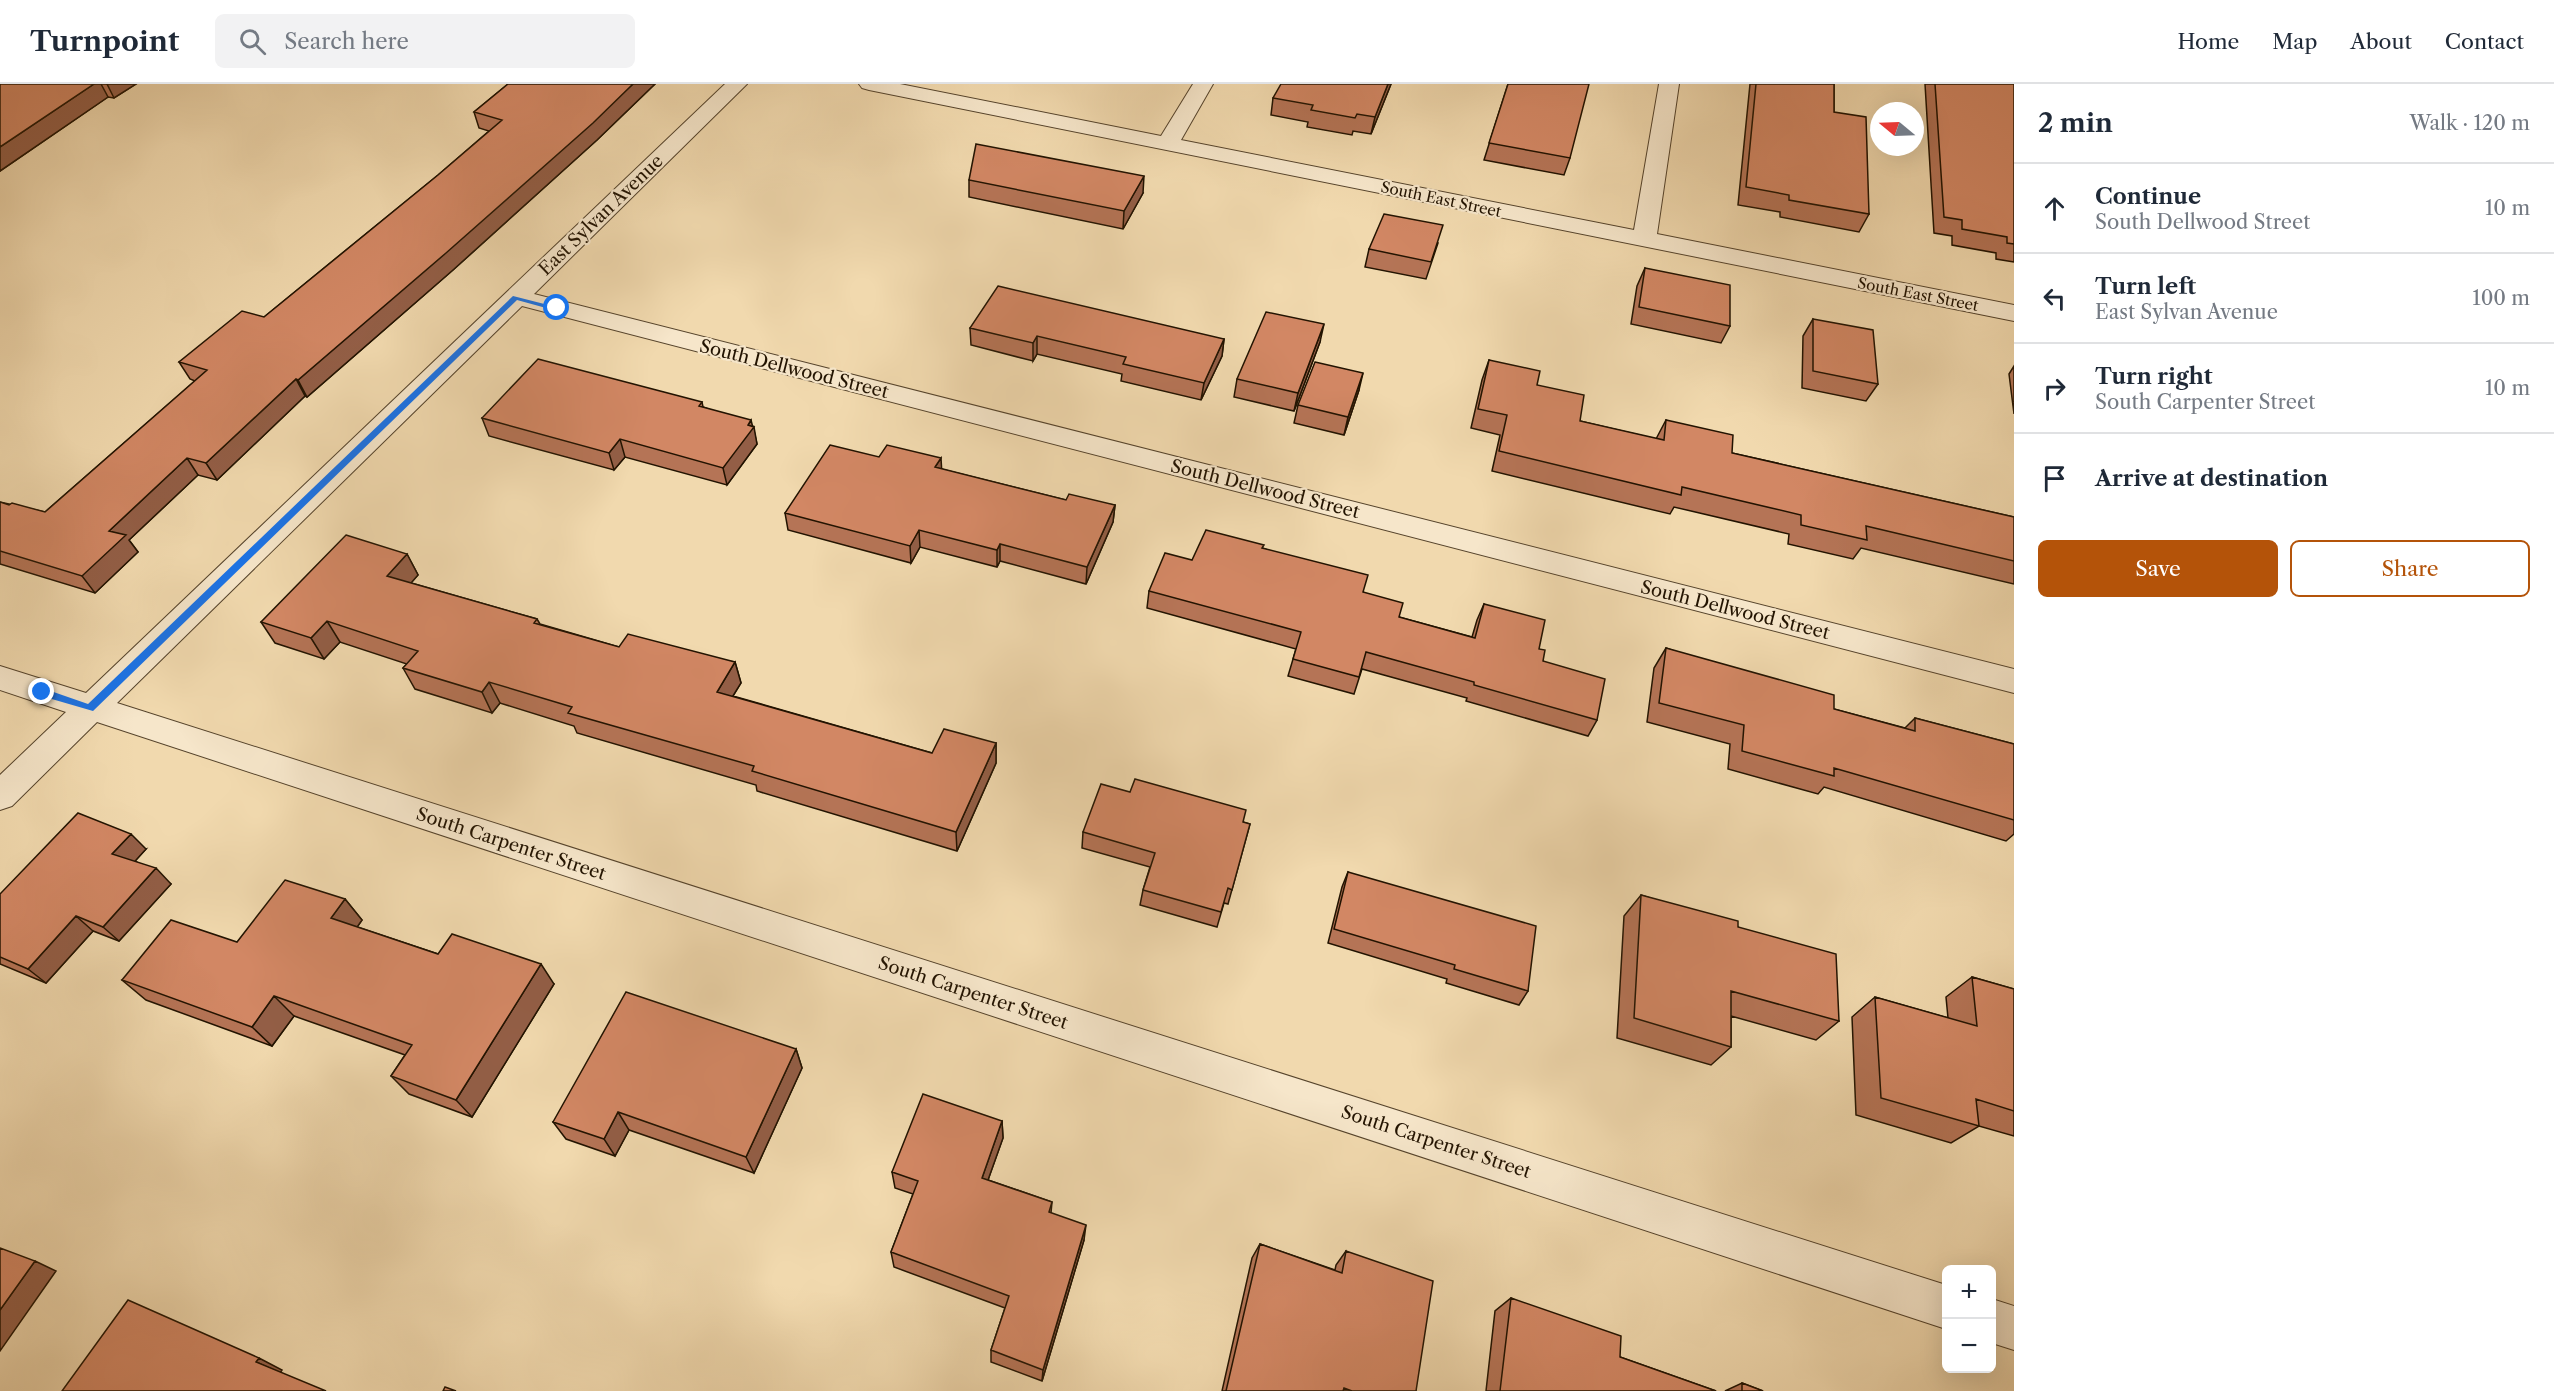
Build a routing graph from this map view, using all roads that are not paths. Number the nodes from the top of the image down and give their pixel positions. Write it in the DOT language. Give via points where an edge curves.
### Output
graph roads {
  1 [pos="737,84"];
  2 [pos="869,84"];
  3 [pos="1203,84"];
  4 [pos="1669,84"];
  5 [pos="1168,143"];
  6 [pos="1644,241"];
  7 [pos="515,297"];
  8 [pos="2014,313"];
  9 [pos="0,678"];
  10 [pos="2014,681"];
  11 [pos="89,709"];
  12 [pos="0,796"];
  13 [pos="1942,1304"];
  14 [pos="1996,1322"];
  15 [pos="2014,1328"];
  1 -- 7 [label="street, East Sylvan Avenue"];
  2 -- 5 [label="street, South East Street"];
  3 -- 5 [label="street"];
  4 -- 6 [label="street"];
  5 -- 6 [label="street, South East Street"];
  6 -- 8 [label="street, South East Street"];
  7 -- 10 [label="street, South Dellwood Street"];
  7 -- 11 [label="street, East Sylvan Avenue"];
  9 -- 11 [label="street, South Carpenter Street"];
  11 -- 12 [label="street, East Sylvan Avenue"];
  11 -- 13 [label="street, South Carpenter Street"];
  14 -- 15 [label="street"];
}
